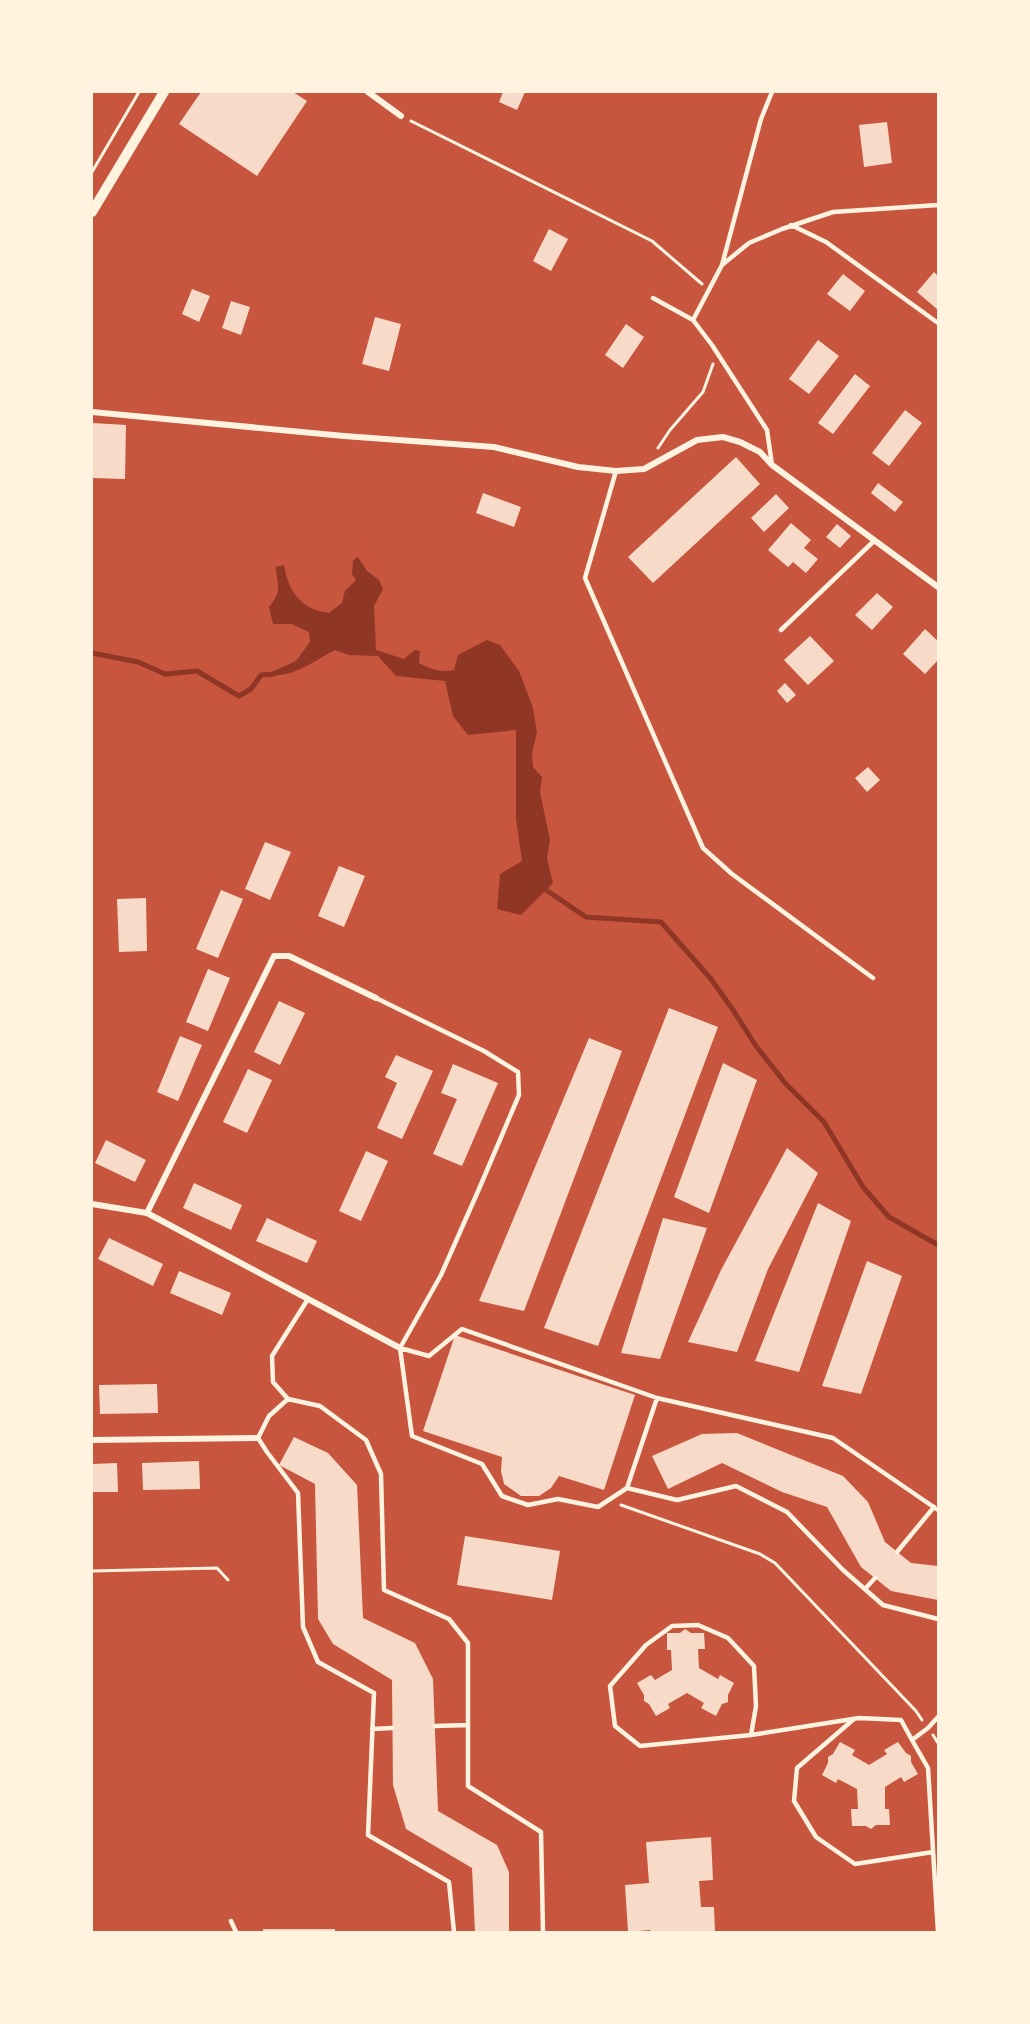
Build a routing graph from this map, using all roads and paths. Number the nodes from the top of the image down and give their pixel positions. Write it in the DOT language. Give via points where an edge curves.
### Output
graph roads {
  1 [pos="139,92"];
  2 [pos="164,92"];
  3 [pos="368,92"];
  4 [pos="772,92"];
  5 [pos="401,116"];
  6 [pos="92,172"];
  7 [pos="939,205"];
  8 [pos="92,212"];
  9 [pos="791,225"];
  10 [pos="722,265"];
  11 [pos="709,290"];
  12 [pos="653,297"];
  13 [pos="693,320"];
  14 [pos="939,323"];
  15 [pos="717,353"];
  16 [pos="92,412"];
  17 [pos="657,450"];
  18 [pos="772,465"];
  19 [pos="616,471"];
  20 [pos="875,540"];
  21 [pos="939,587"];
  22 [pos="781,630"];
  23 [pos="873,978"];
  24 [pos="376,998"];
  25 [pos="92,1204"];
  26 [pos="147,1213"];
  27 [pos="308,1299"];
  28 [pos="400,1348"];
  29 [pos="657,1398"];
  30 [pos="288,1399"];
  31 [pos="258,1438"];
  32 [pos="92,1440"];
  33 [pos="627,1488"];
  34 [pos="936,1508"];
  35 [pos="633,1510"];
  36 [pos="897,1552"];
  37 [pos="92,1571"];
  38 [pos="875,1578"];
  39 [pos="228,1580"];
  40 [pos="865,1589"];
  41 [pos="939,1619"];
  42 [pos="916,1711"];
  43 [pos="939,1717"];
  44 [pos="854,1719"];
  45 [pos="468,1725"];
  46 [pos="435,1726"];
  47 [pos="393,1728"];
  48 [pos="372,1729"];
  49 [pos="751,1735"];
  50 [pos="912,1740"];
  51 [pos="933,1852"];
  52 [pos="231,1922"];
  53 [pos="938,1930"];
  54 [pos="236,1932"];
  55 [pos="454,1932"];
  56 [pos="543,1932"];
  1 -- 6 [label="path"];
  2 -- 8 [label="street"];
  3 -- 5 [label="street"];
  4 -- 10 [label="lane" via="761,118"];
  5 -- 11 [label="path" via="652,241"];
  7 -- 9 [label="lane" via="833,212"];
  9 -- 10 [label="lane" via="749,243"];
  9 -- 14 [label="lane" via="826,242"];
  10 -- 11 [label="lane"];
  11 -- 13 [label="lane"];
  12 -- 13 [label="lane"];
  13 -- 15 [label="lane"];
  15 -- 17 [label="path" via="703,392"];
  15 -- 18 [label="lane" via="767,430"];
  16 -- 19 [label="street" via="494,447 578,467"];
  18 -- 19 [label="street" via="760,452 723,437 697,440 644,469"];
  18 -- 20 [label="street"];
  19 -- 23 [label="lane" via="585,578 703,848"];
  20 -- 21 [label="street"];
  20 -- 22 [label="lane"];
  24 -- 26 [label="street" via="289,956 274,956"];
  24 -- 28 [label="lane" via="518,1072 519,1095 479,1189 441,1275"];
  25 -- 26 [label="street"];
  26 -- 27 [label="street"];
  27 -- 28 [label="street"];
  27 -- 30 [label="lane" via="272,1356 273,1382"];
  28 -- 29 [label="lane" via="429,1356 462,1329"];
  28 -- 33 [label="lane" via="412,1436 482,1464 502,1496 528,1505 558,1499 598,1507"];
  29 -- 33 [label="lane"];
  29 -- 34 [label="lane" via="833,1438"];
  30 -- 31 [label="lane" via="269,1416"];
  30 -- 45 [label="lane" via="320,1406 366,1440 381,1474 384,1590 449,1619 468,1643"];
  31 -- 32 [label="street"];
  31 -- 48 [label="lane" via="298,1493 303,1627 318,1662 374,1692"];
  33 -- 40 [label="lane" via="677,1500 736,1486 787,1512"];
  34 -- 36 [label="lane"];
  35 -- 42 [label="path" via="760,1554 775,1563"];
  37 -- 39 [label="path" via="217,1568"];
  38 -- 40 [label="lane"];
  40 -- 41 [label="lane" via="884,1605"];
  43 -- 50 [label="lane"];
  44 -- 49 [label="lane"];
  44 -- 50 [label="lane" via="901,1720"];
  44 -- 51 [label="lane" via="797,1768 794,1801 816,1837 855,1864"];
  45 -- 46 [label="lane"];
  45 -- 56 [label="lane" via="468,1786 541,1832"];
  47 -- 48 [label="lane"];
  48 -- 55 [label="lane" via="368,1835 449,1882"];
  49 -- 49 [label="lane" via="640,1746 615,1726 610,1686 646,1645 672,1626 698,1625 728,1638 754,1666 756,1706"];
  50 -- 51 [label="lane" via="928,1768"];
  51 -- 53 [label="lane"];
  52 -- 54 [label="lane"];
}
